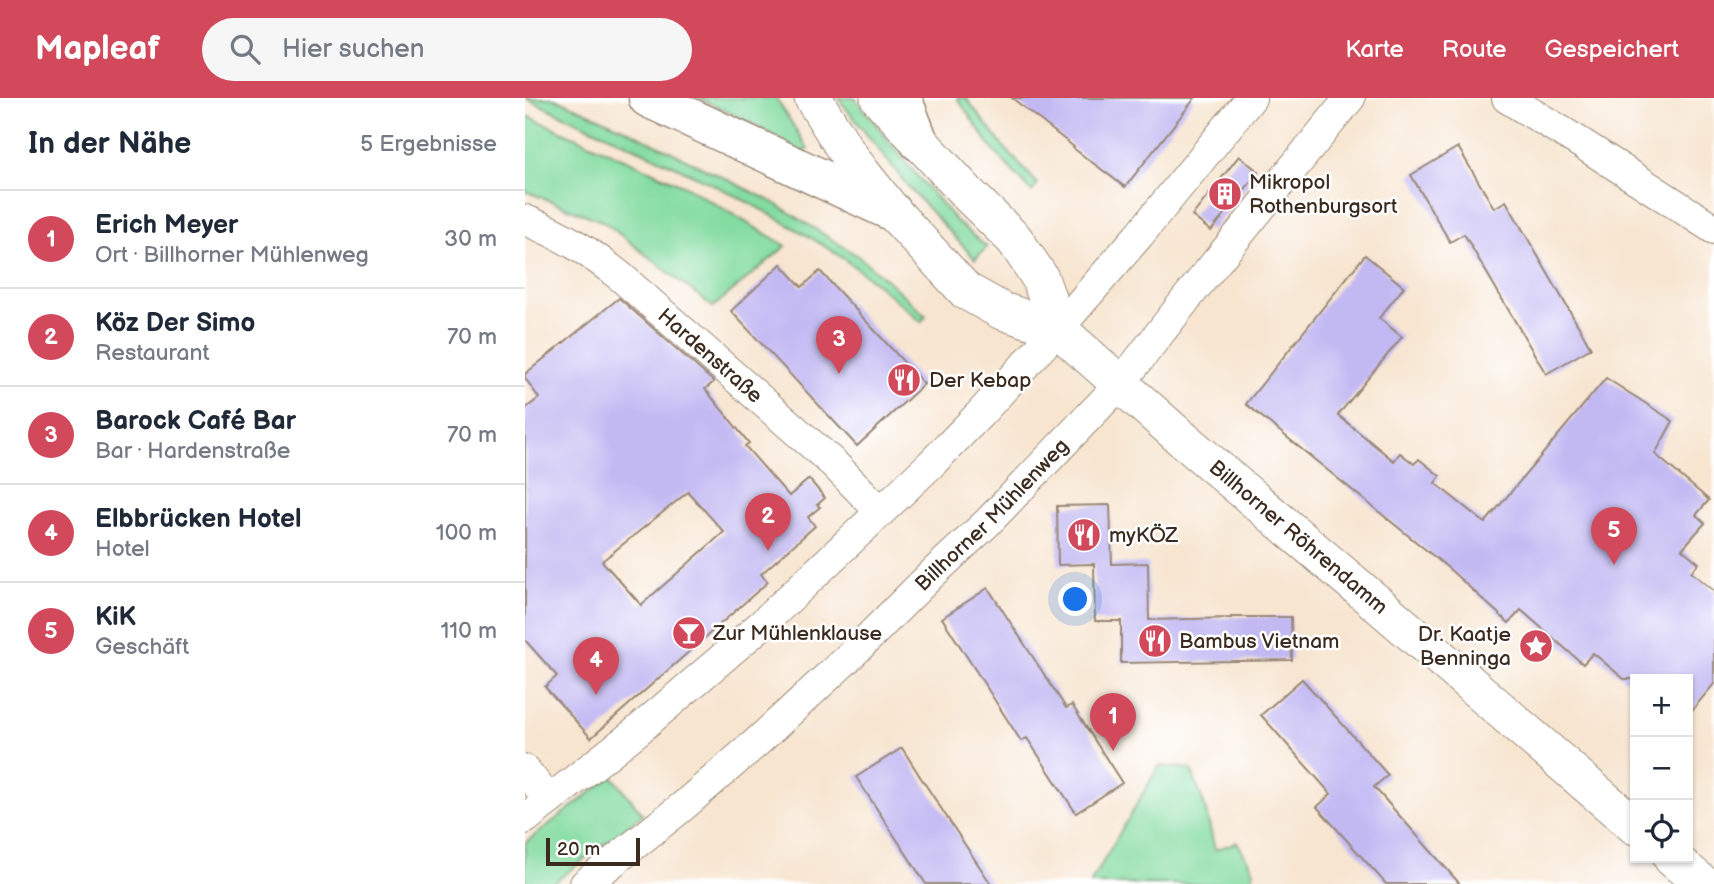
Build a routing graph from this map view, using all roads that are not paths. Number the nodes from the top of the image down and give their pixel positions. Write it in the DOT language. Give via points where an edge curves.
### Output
graph roads {
  1 [pos="648,98"];
  2 [pos="813,98"];
  3 [pos="879,98"];
  4 [pos="902,98"];
  5 [pos="1251,98"];
  6 [pos="1350,98"];
  7 [pos="1507,98"];
  8 [pos="919,142"];
  9 [pos="893,212"];
  10 [pos="525,220"];
  11 [pos="1714,229"];
  12 [pos="1058,328"];
  13 [pos="1120,384"];
  14 [pos="880,511"];
  15 [pos="525,770"];
  16 [pos="549,800"];
  17 [pos="525,819"];
  18 [pos="1630,822"];
  19 [pos="1678,863"];
  20 [pos="598,880"];
  21 [pos="1703,884"];
  1 -- 9 [label="main road"];
  2 -- 9 [label="street, Billhorner Röhrendamm"];
  3 -- 8 [label="street, Billhorner Röhrendamm"];
  4 -- 8 [label="main road"];
  5 -- 12 [label="street"];
  6 -- 13 [label="street, Billhorner Mühlenweg"];
  7 -- 11 [label="street"];
  8 -- 12 [label="street, Billhorner Röhrendamm" via="1015,240 1040,278"];
  9 -- 12 [label="street, Billhorner Röhrendamm" via="966,291 1002,311"];
  10 -- 14 [label="street, Hardenstraße" via="591,253 621,277 834,464"];
  12 -- 13 [label="street, Billhorner Röhrendamm"];
  12 -- 14 [label="street" via="980,414"];
  13 -- 18 [label="street, Billhorner Röhrendamm"];
  13 -- 20 [label="street, Billhorner Mühlenweg" via="987,523 849,657"];
  14 -- 16 [label="street" via="760,626"];
  15 -- 16 [label="street"];
  16 -- 17 [label="street"];
  19 -- 21 [label="street"];
}
